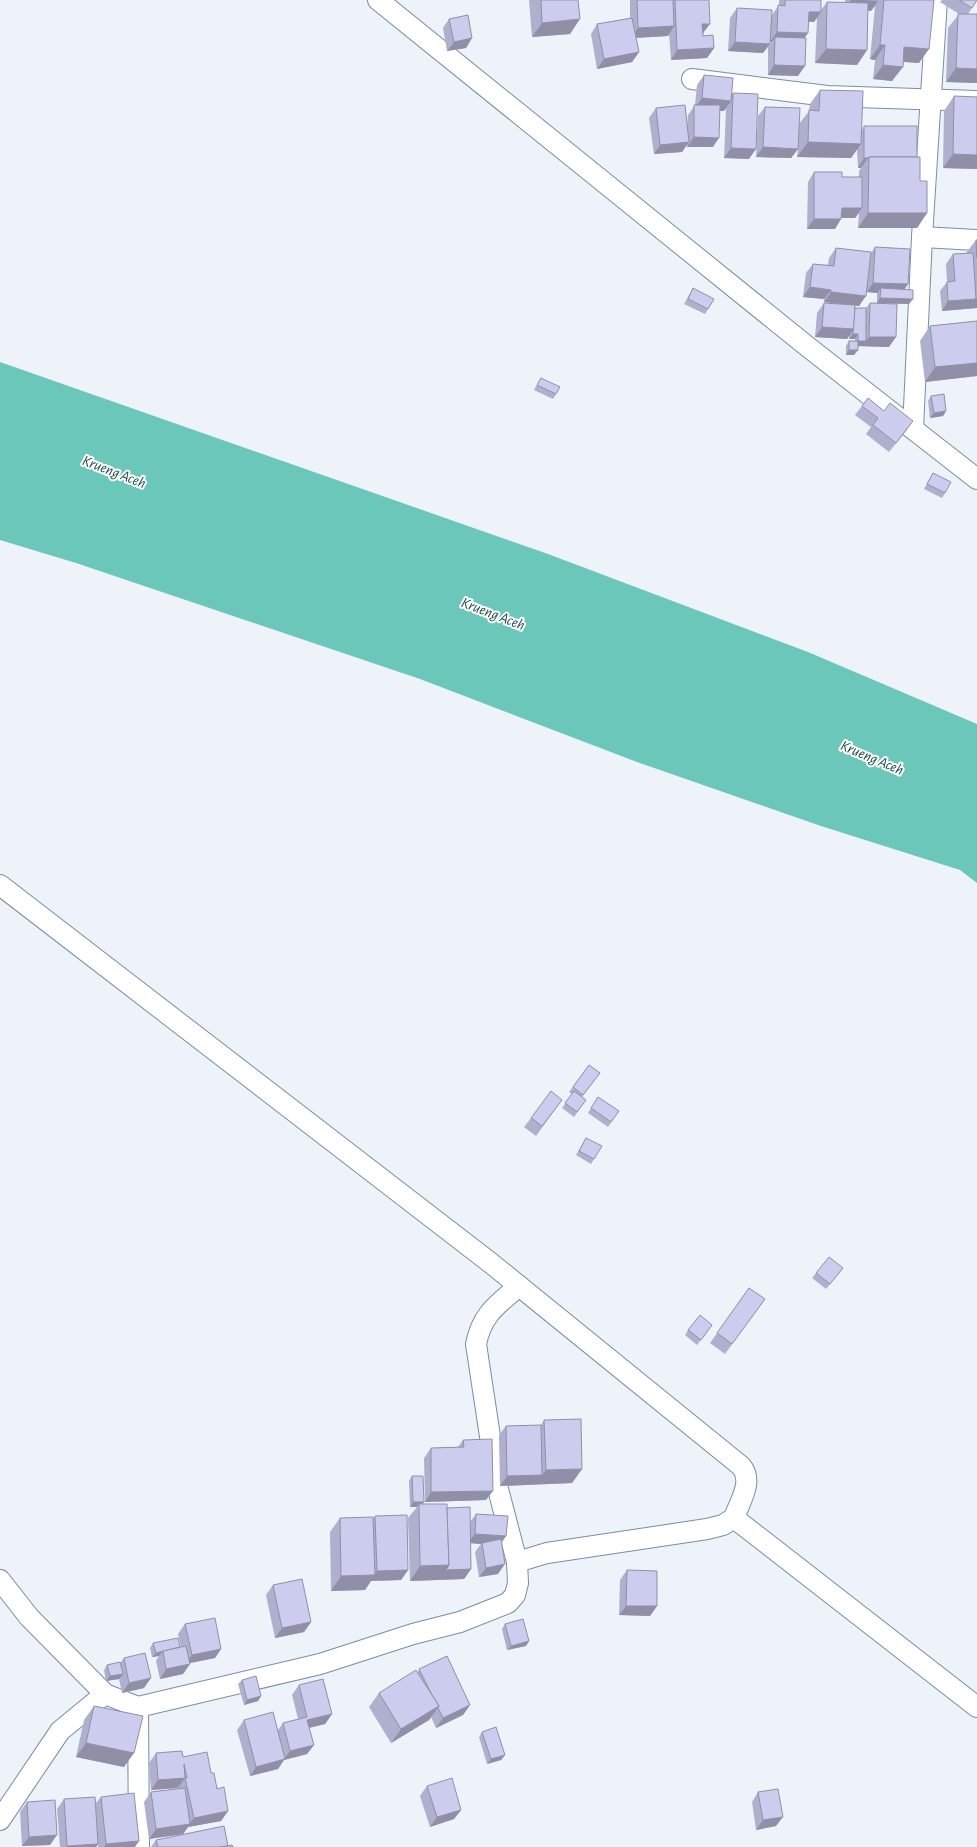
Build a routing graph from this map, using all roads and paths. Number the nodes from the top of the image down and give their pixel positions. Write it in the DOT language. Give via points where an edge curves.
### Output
graph roads {
  1 [pos="378,0"];
  2 [pos="937,0"];
  3 [pos="692,79"];
  4 [pos="932,101"];
  5 [pos="977,101"];
  6 [pos="922,237"];
  7 [pos="977,240"];
  8 [pos="913,429"];
  9 [pos="977,479"];
  10 [pos="0,885"];
  11 [pos="519,1286"];
  12 [pos="734,1518"];
  13 [pos="517,1562"];
  14 [pos="0,1580"];
  15 [pos="105,1694"];
  16 [pos="138,1707"];
  17 [pos="977,1707"];
  18 [pos="0,1820"];
  19 [pos="139,1847"];
  1 -- 8 [label="street"];
  2 -- 4 [label="street"];
  3 -- 4 [label="street" via="826,96"];
  4 -- 5 [label="street"];
  4 -- 6 [label="street"];
  6 -- 7 [label="street"];
  6 -- 8 [label="street"];
  8 -- 9 [label="street"];
  10 -- 11 [label="street"];
  11 -- 12 [label="street" via="741,1466 748,1480"];
  11 -- 13 [label="street" via="486,1316 476,1344 498,1489"];
  12 -- 13 [label="street" via="707,1529 547,1553"];
  12 -- 17 [label="street"];
  13 -- 16 [label="street" via="515,1595 508,1603 487,1613 320,1664"];
  14 -- 15 [label="street" via="29,1617"];
  15 -- 16 [label="street"];
  15 -- 18 [label="street" via="60,1731"];
  16 -- 19 [label="street"];
}
